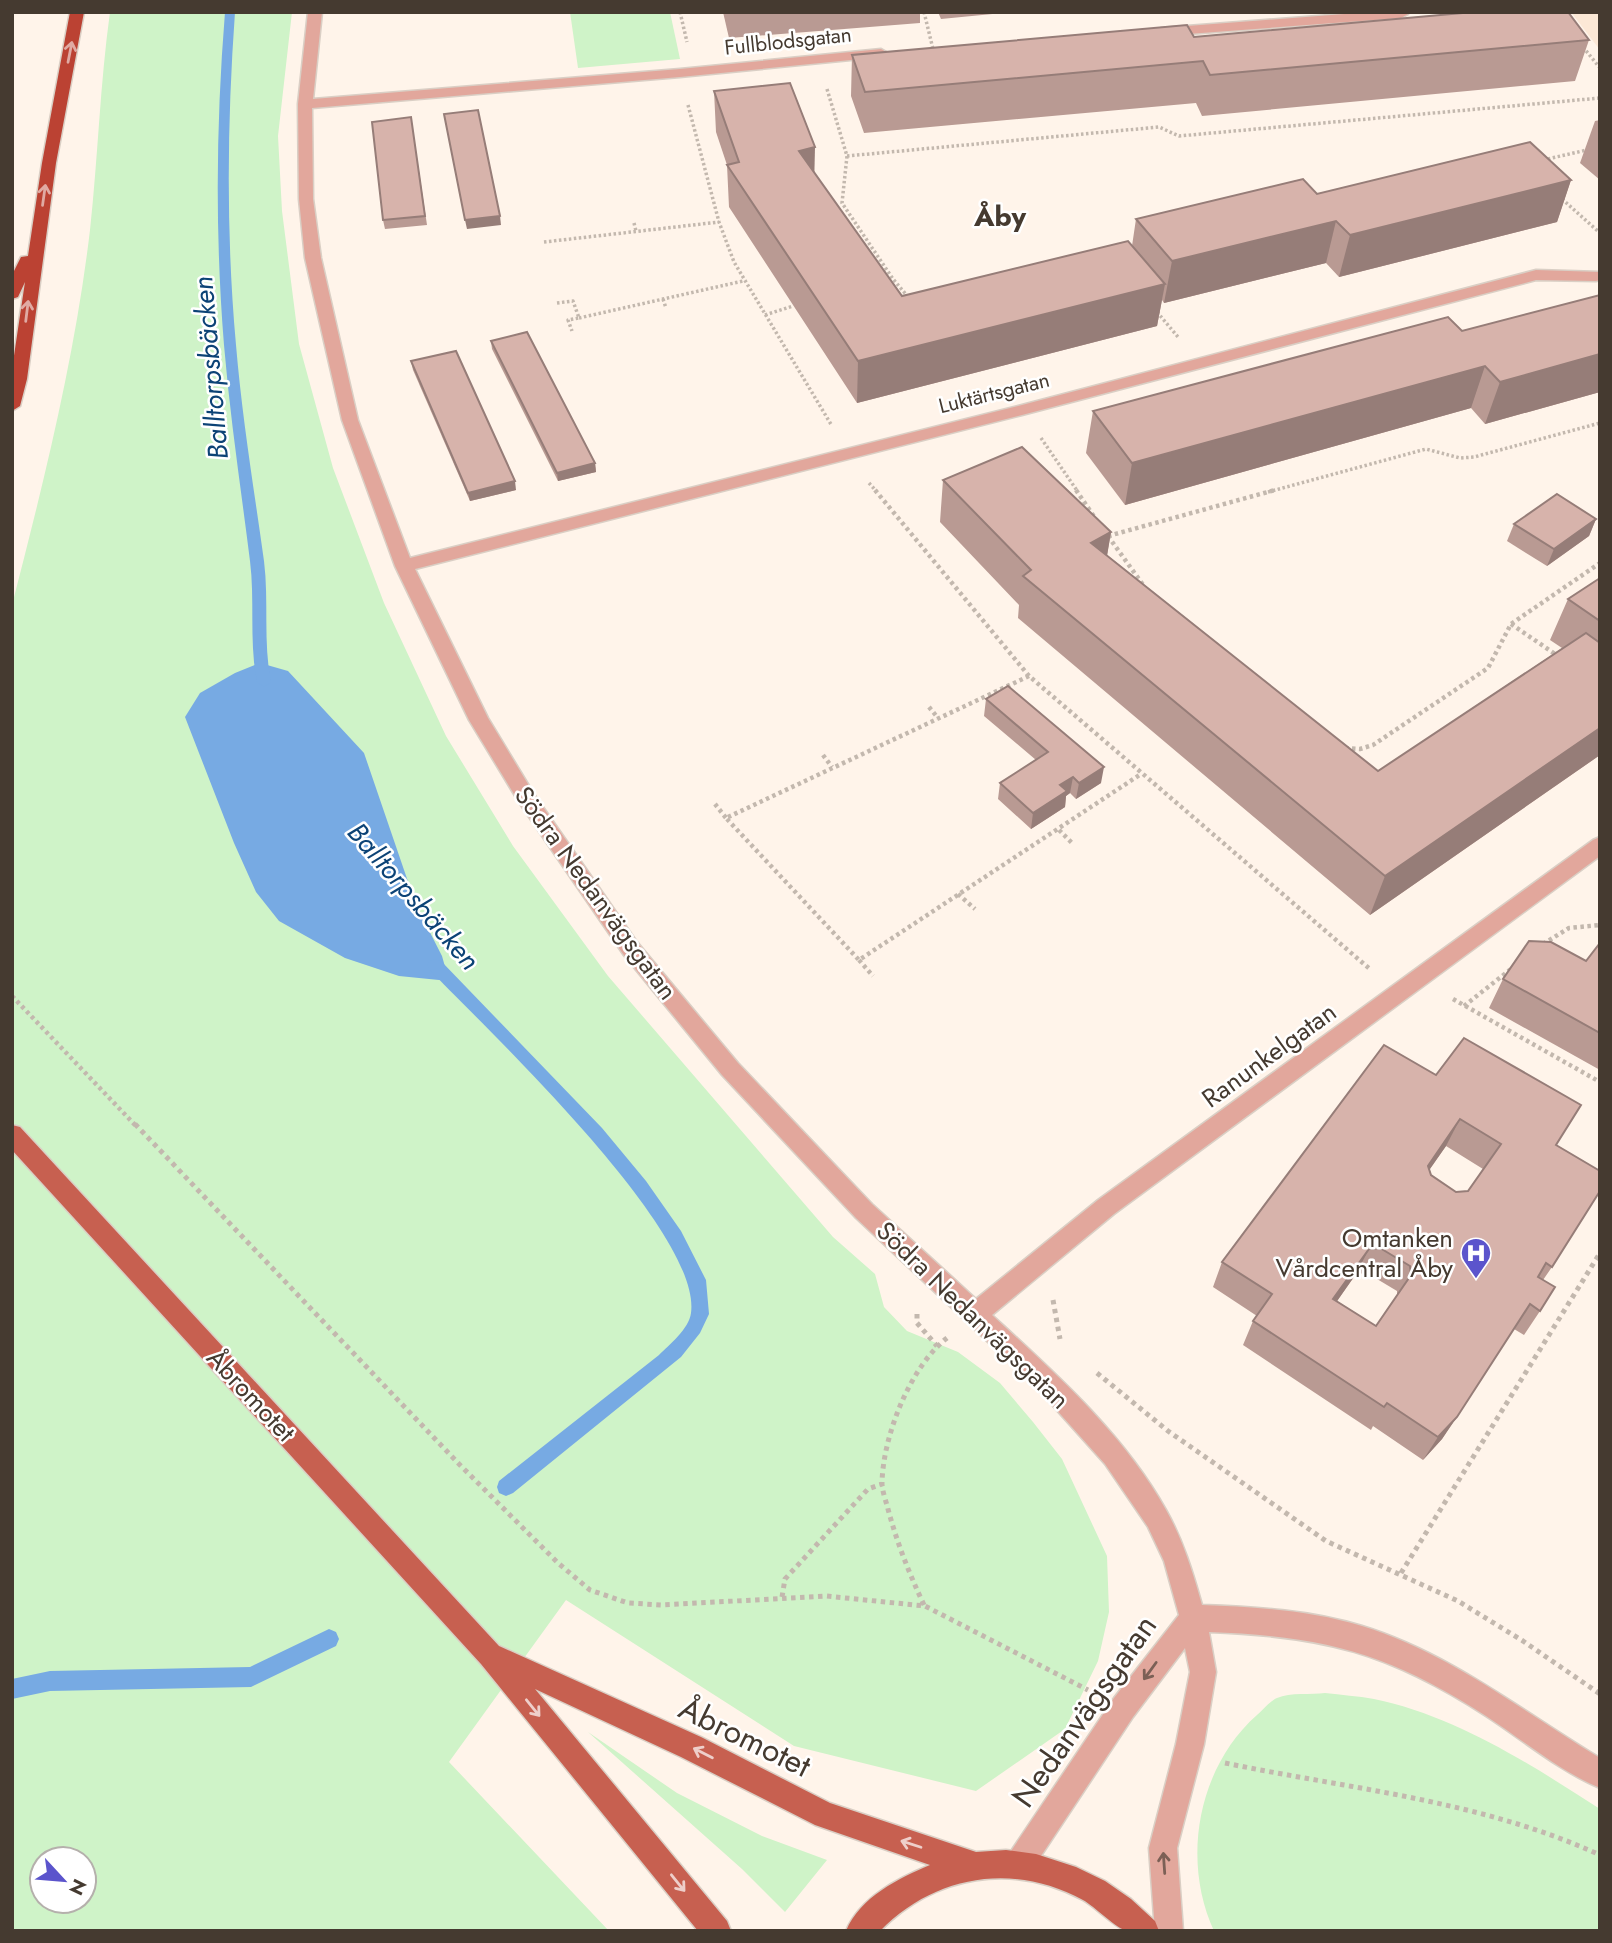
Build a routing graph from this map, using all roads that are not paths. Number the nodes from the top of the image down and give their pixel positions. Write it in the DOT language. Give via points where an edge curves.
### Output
graph roads {
  1 [pos="78,12"];
  2 [pos="315,12"];
  3 [pos="1401,14"];
  4 [pos="1153,33"];
  5 [pos="933,49"];
  6 [pos="305,104"];
  7 [pos="39,228"];
  8 [pos="1596,276"];
  9 [pos="12,294"];
  10 [pos="12,406"];
  11 [pos="404,566"];
  12 [pos="1600,845"];
  13 [pos="12,1135"];
  14 [pos="974,1315"];
  15 [pos="1193,1618"];
  16 [pos="490,1655"];
  17 [pos="1600,1774"];
  18 [pos="1019,1864"];
  19 [pos="976,1866"];
  20 [pos="717,1931"];
  21 [pos="860,1931"];
  22 [pos="1145,1931"];
  23 [pos="1169,1931"];
  7 -- 1 [label="highway, one-way"];
  2 -- 6 [label="street, Södra Nedanvägsgatan"];
  3 -- 4 [label="street"];
  5 -- 6 [label="street, Fullblodsgatan"];
  6 -- 11 [label="street, Södra Nedanvägsgatan" via="306,199 313,258 350,420"];
  7 -- 9 [label="highway"];
  10 -- 7 [label="highway, one-way"];
  8 -- 11 [label="street, Luktärtsgatan" via="1536,275"];
  11 -- 14 [label="street, Södra Nedanvägsgatan" via="479,720 527,799 630,948 730,1069 864,1211"];
  12 -- 14 [label="street, Ranunkelgatan" via="1106,1207"];
  13 -- 16 [label="main road, Åbromotet"];
  14 -- 15 [label="street, Södra Nedanvägsgatan" via="1045,1380 1114,1456 1157,1518 1176,1559"];
  15 -- 17 [label="street" via="1328,1629 1384,1647 1475,1693"];
  15 -- 18 [label="street, Nedanvägsgatan, one-way" via="1123,1707"];
  23 -- 15 [label="street, Nedanvägsgatan, one-way" via="1163,1848 1203,1672"];
  19 -- 16 [label="main road, Åbromotet, one-way" via="825,1815 691,1747"];
  16 -- 20 [label="main road, Åbromotet, one-way"];
  18 -- 19 [label="main road, Åbromotet"];
  18 -- 22 [label="main road, Åbromotet" via="1083,1884"];
  19 -- 21 [label="main road, Åbromotet" via="942,1872 912,1887 884,1906"];
}
